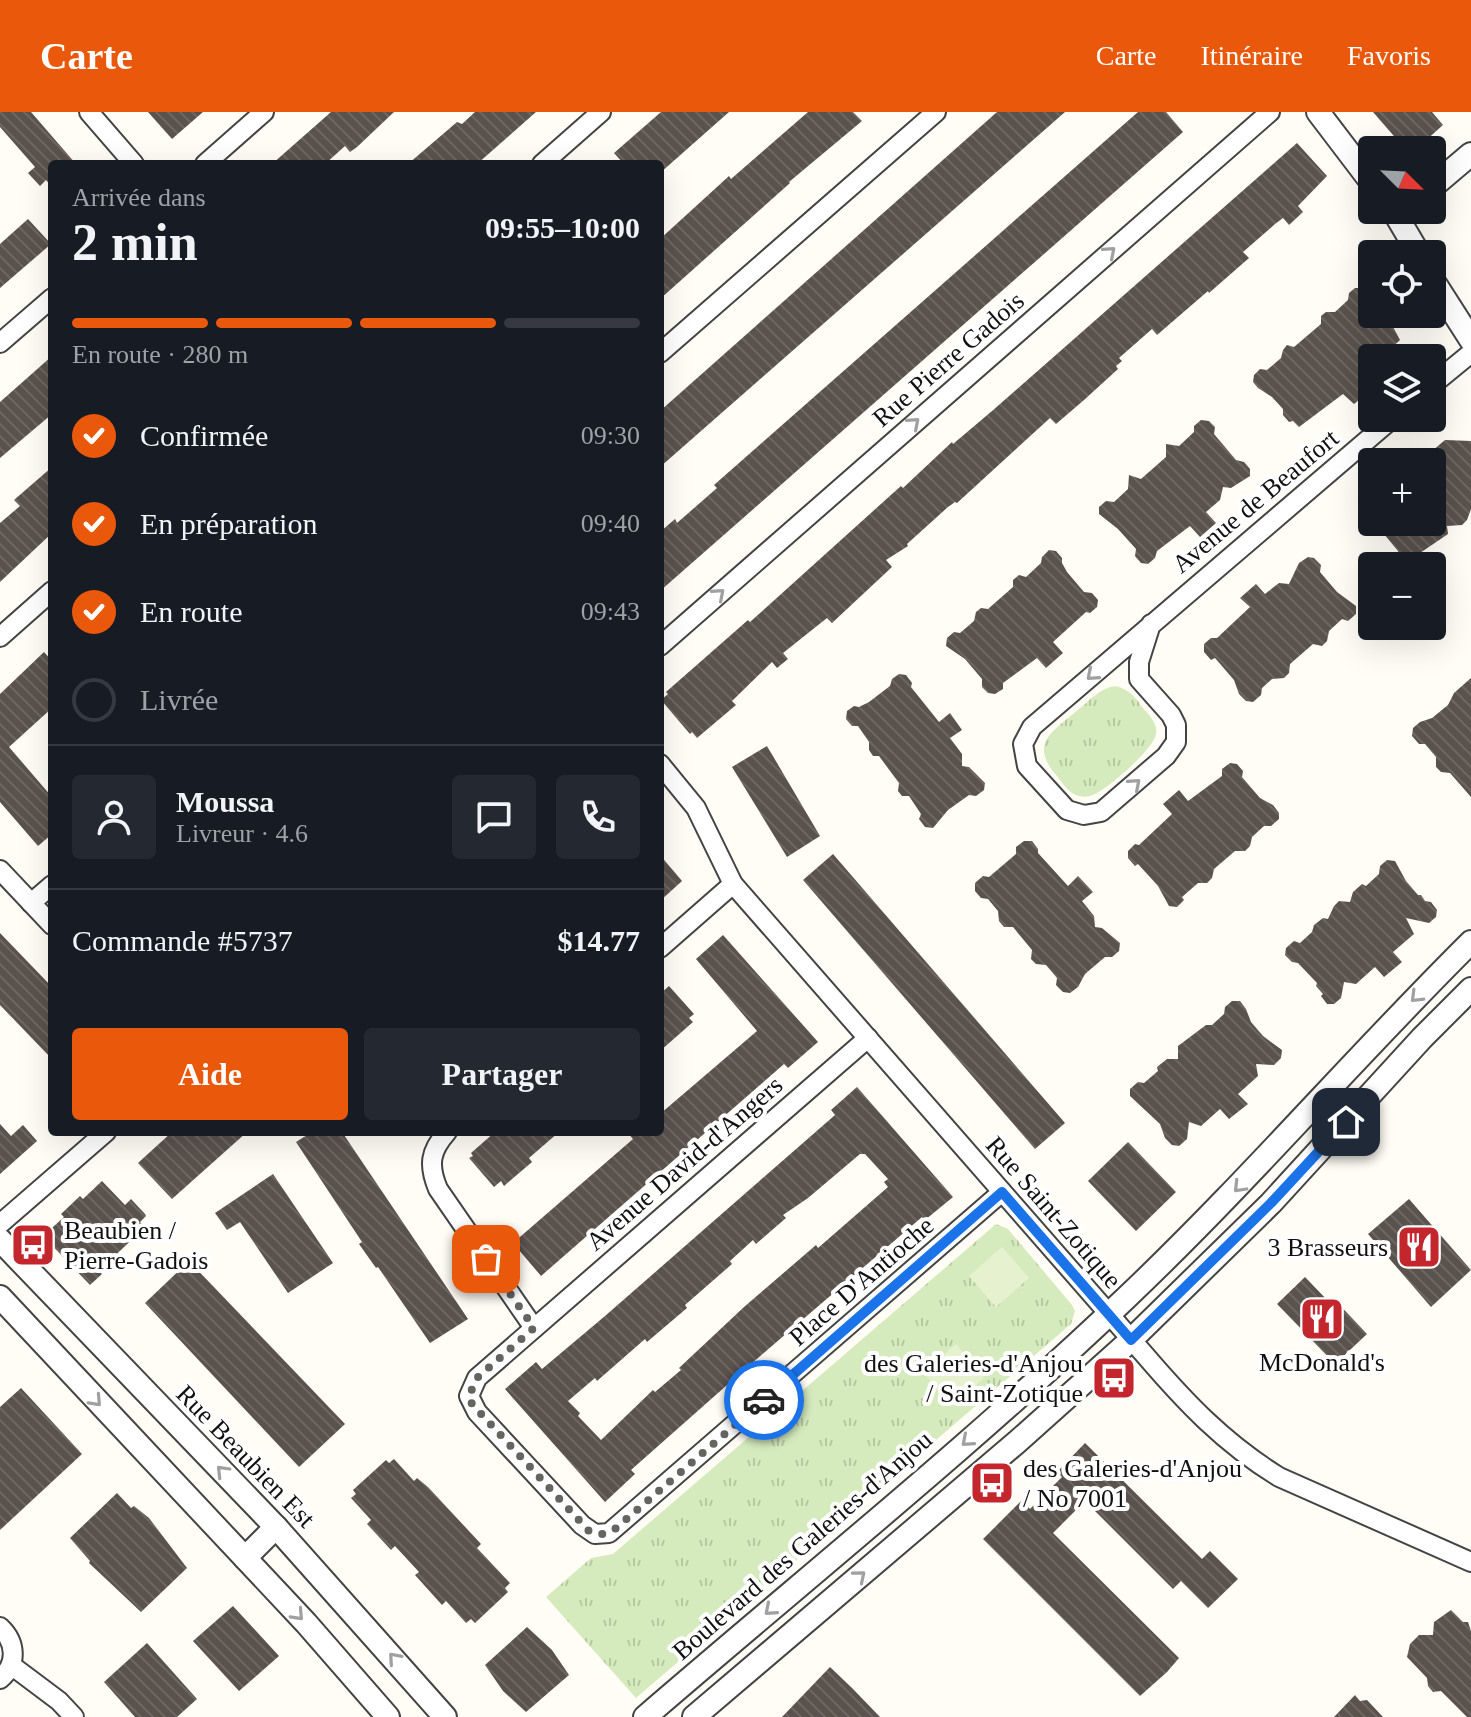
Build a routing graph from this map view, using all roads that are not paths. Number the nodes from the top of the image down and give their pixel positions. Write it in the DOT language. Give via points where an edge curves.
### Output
graph roads {
  1 [pos="89,112"];
  2 [pos="264,112"];
  3 [pos="601,112"];
  4 [pos="936,112"];
  5 [pos="1270,112"];
  6 [pos="1318,112"];
  7 [pos="1471,154"];
  8 [pos="131,160"];
  9 [pos="210,160"];
  10 [pos="547,160"];
  11 [pos="1358,165"];
  12 [pos="1446,175"];
  13 [pos="48,301"];
  14 [pos="1446,301"];
  15 [pos="1471,340"];
  16 [pos="0,343"];
  17 [pos="664,350"];
  18 [pos="1471,353"];
  19 [pos="1446,374"];
  20 [pos="1377,432"];
  21 [pos="48,595"];
  22 [pos="1151,624"];
  23 [pos="0,637"];
  24 [pos="664,642"];
  25 [pos="664,769"];
  26 [pos="0,870"];
  27 [pos="733,884"];
  28 [pos="48,888"];
  29 [pos="31,903"];
  30 [pos="48,921"];
  31 [pos="1471,942"];
  32 [pos="664,944"];
  33 [pos="1471,989"];
  34 [pos="868,1038"];
  35 [pos="101,1136"];
  36 [pos="444,1136"];
  37 [pos="1002,1192"];
  38 [pos="0,1224"];
  39 [pos="0,1240"];
  40 [pos="0,1297"];
  41 [pos="1109,1314"];
  42 [pos="534,1328"];
  43 [pos="1131,1340"];
  44 [pos="276,1527"];
  45 [pos="245,1558"];
  46 [pos="1471,1562"];
  47 [pos="0,1627"];
  48 [pos="6,1672"];
  49 [pos="74,1717"];
  50 [pos="388,1717"];
  51 [pos="445,1717"];
  52 [pos="645,1717"];
  53 [pos="694,1717"];
  1 -- 8 [label="street"];
  2 -- 9 [label="street"];
  3 -- 10 [label="street"];
  4 -- 17 [label="street"];
  24 -- 5 [label="street, Rue Pierre Gadois, one-way"];
  6 -- 11 [label="street"];
  7 -- 12 [label="street"];
  13 -- 16 [label="street"];
  14 -- 15 [label="street"];
  18 -- 19 [label="street"];
  20 -- 22 [label="street, Avenue de Beaufort"];
  21 -- 23 [label="street"];
  22 -- 22 [label="street, Avenue de Beaufort, one-way" via="1026,735 1027,766 1076,814 1101,812 1176,742 1171,715 1139,679"];
  25 -- 27 [label="street, Rue Saint-Zotique" via="696,808"];
  26 -- 29 [label="street"];
  27 -- 32 [label="street"];
  27 -- 34 [label="street, Rue Saint-Zotique"];
  28 -- 29 [label="street"];
  29 -- 30 [label="street"];
  31 -- 41 [label="street, Boulevard des Galeries-d'Anjou, one-way" via="1234,1193"];
  33 -- 43 [label="street" via="1271,1203"];
  34 -- 37 [label="street, Rue Saint-Zotique"];
  34 -- 42 [label="street, Avenue David-d'Angers"];
  35 -- 38 [label="street"];
  36 -- 42 [label="street" via="430,1159 438,1189"];
  37 -- 41 [label="street, Rue Saint-Zotique"];
  37 -- 42 [label="street, Place D'Antioche" via="609,1533 595,1534 582,1525 469,1396 477,1378"];
  44 -- 39 [label="street, Rue Beaubien Est, one-way"];
  40 -- 45 [label="street, one-way"];
  41 -- 43 [label="street, Rue Saint-Zotique"];
  41 -- 52 [label="street, Boulevard des Galeries-d'Anjou, one-way"];
  43 -- 46 [label="street, Rue Saint-Zotique" via="1203,1420 1253,1461 1306,1491"];
  53 -- 43 [label="street, one-way"];
  44 -- 45 [label="street"];
  51 -- 44 [label="street, Rue Beaubien Est, one-way"];
  45 -- 50 [label="street, one-way"];
  47 -- 48 [label="street" via="13,1644"];
  48 -- 49 [label="street" via="59,1701"];
}
